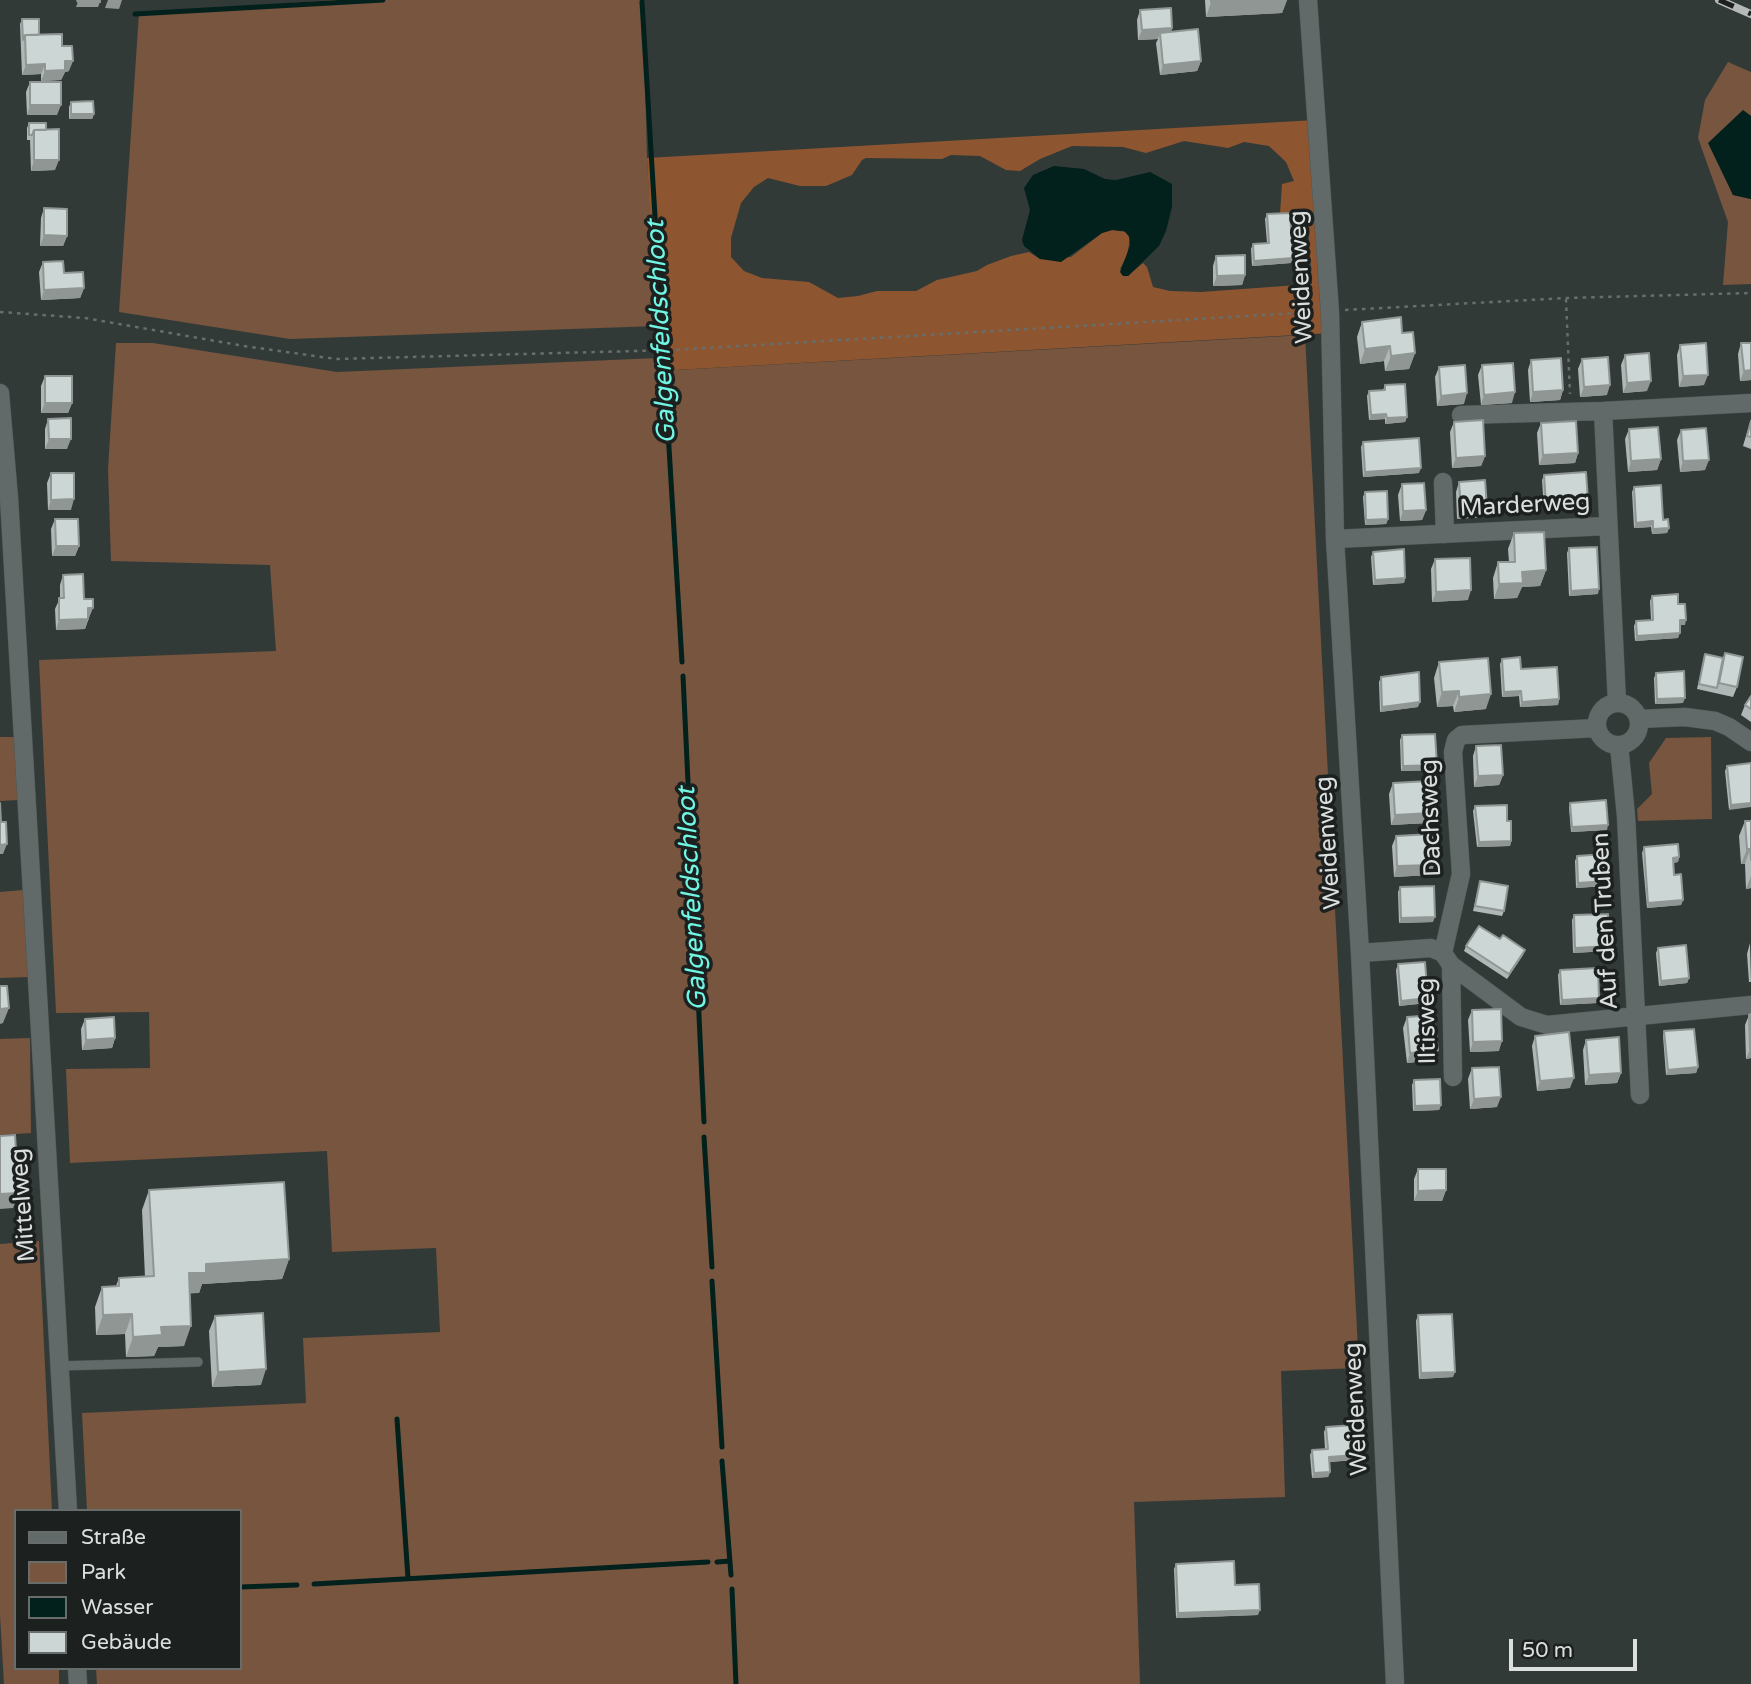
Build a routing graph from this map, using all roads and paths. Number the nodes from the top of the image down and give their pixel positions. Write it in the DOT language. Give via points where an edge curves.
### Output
graph roads {
  1 [pos="1308,0"];
  2 [pos="1751,293"];
  3 [pos="1566,298"];
  4 [pos="0,312"];
  5 [pos="1330,313"];
  6 [pos="0,393"];
  7 [pos="1751,403"];
  8 [pos="1571,411"];
  9 [pos="1603,411"];
  10 [pos="1461,415"];
  11 [pos="1443,482"];
  12 [pos="4,498"];
  13 [pos="1607,526"];
  14 [pos="1445,534"];
  15 [pos="1335,539"];
  16 [pos="1617,704"];
  17 [pos="1639,719"];
  18 [pos="1597,728"];
  19 [pos="1751,742"];
  20 [pos="1619,745"];
  21 [pos="1360,953"];
  22 [pos="1447,959"];
  23 [pos="1751,1005"];
  24 [pos="1635,1015"];
  25 [pos="1453,1077"];
  26 [pos="1640,1095"];
  27 [pos="198,1362"];
  28 [pos="59,1366"];
  29 [pos="68,1509"];
  30 [pos="1395,1684"];
  1 -- 5 [label="street, Weidenweg"];
  2 -- 3 [label="path"];
  3 -- 5 [label="path"];
  3 -- 8 [label="path"];
  4 -- 5 [label="path" via="85,318 337,359 672,350"];
  5 -- 15 [label="street, Weidenweg"];
  6 -- 12 [label="street, Mittelweg"];
  7 -- 9 [label="street"];
  8 -- 9 [label="street"];
  8 -- 10 [label="street"];
  9 -- 13 [label="street"];
  11 -- 14 [label="street, Marderweg"];
  12 -- 28 [label="street, Mittelweg"];
  13 -- 14 [label="street, Marderweg"];
  13 -- 16 [label="street"];
  14 -- 15 [label="street, Marderweg"];
  15 -- 21 [label="street, Weidenweg"];
  16 -- 17 [label="street" via="1631,708"];
  16 -- 18 [label="street" via="1602,711"];
  17 -- 19 [label="street" via="1715,720"];
  17 -- 20 [label="street" via="1635,737"];
  18 -- 20 [label="street" via="1605,741"];
  18 -- 22 [label="street, Dachsweg" via="1462,735 1456,740 1461,874"];
  20 -- 24 [label="street, Auf den Truben"];
  21 -- 22 [label="street, Iltisweg" via="1431,948"];
  21 -- 30 [label="street, Weidenweg"];
  22 -- 24 [label="street, Iltisweg" via="1521,1017 1547,1025"];
  22 -- 25 [label="street, Iltisweg"];
  23 -- 24 [label="street, Iltisweg"];
  24 -- 26 [label="street, Auf den Truben"];
  27 -- 28 [label="lane"];
  28 -- 29 [label="street, Mittelweg"];
}
